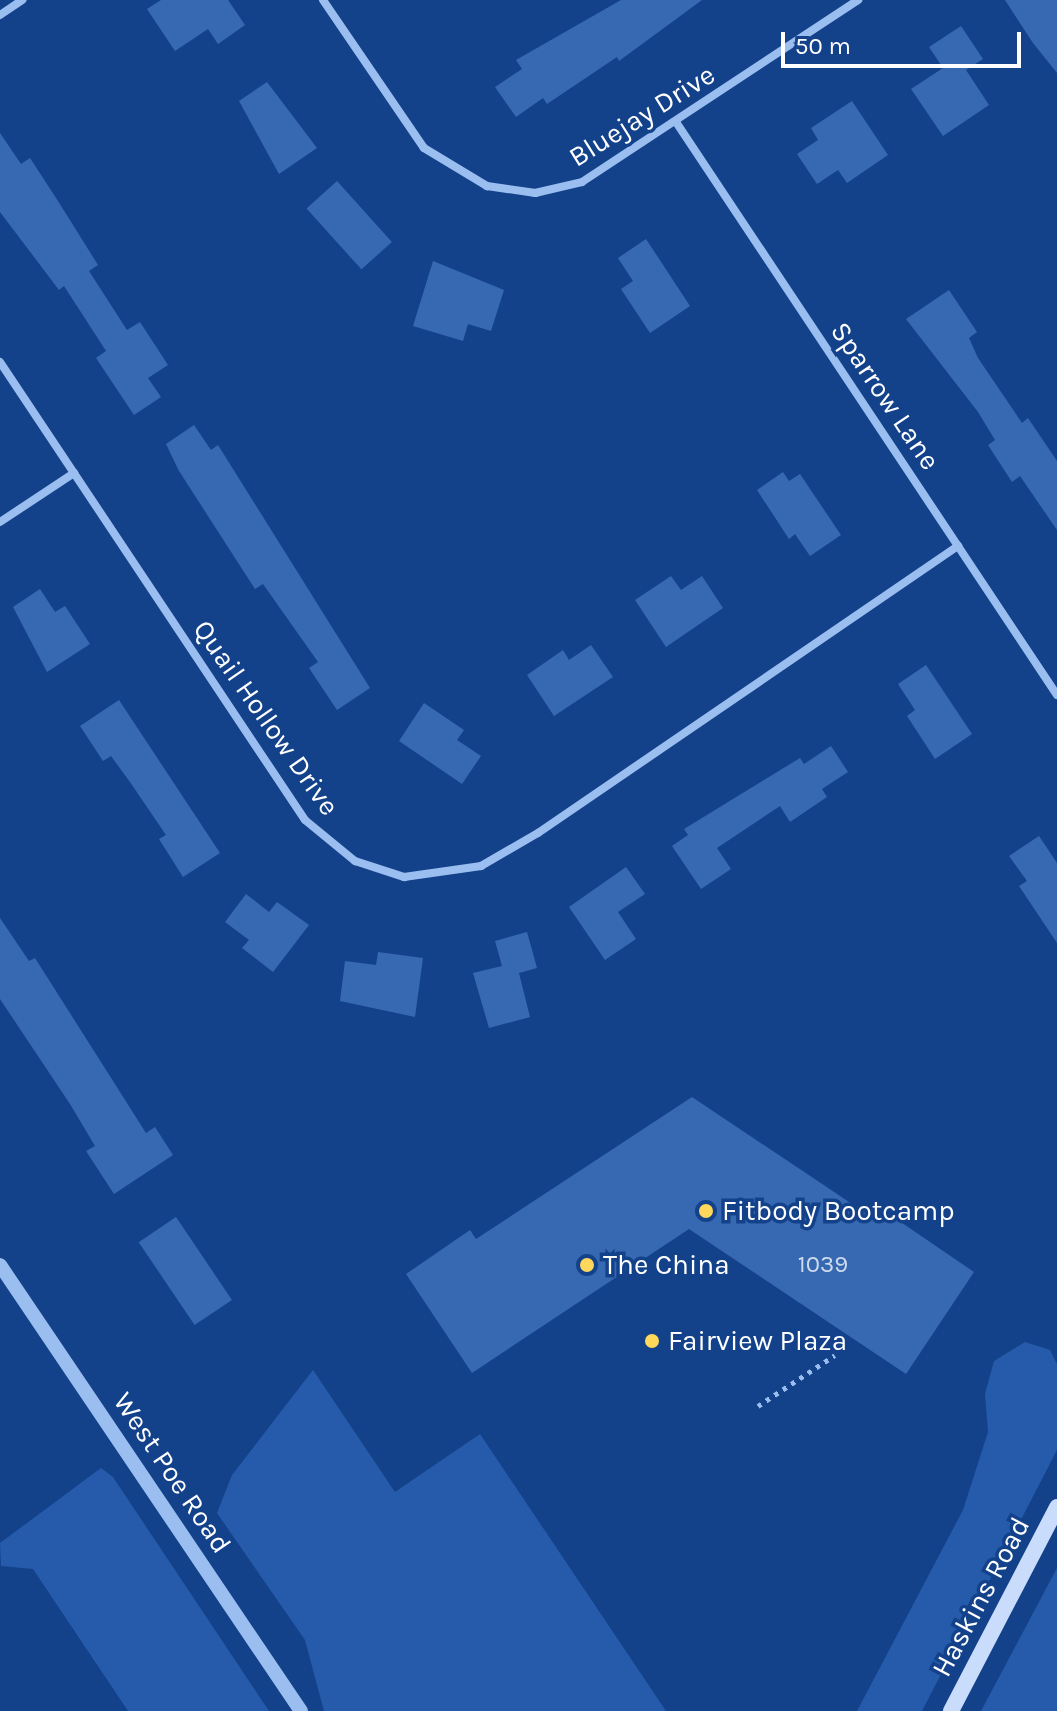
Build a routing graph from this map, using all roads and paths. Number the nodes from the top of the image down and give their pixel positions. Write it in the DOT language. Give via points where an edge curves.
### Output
graph roads {
  1 [pos="22,0"];
  2 [pos="323,0"];
  3 [pos="858,0"];
  4 [pos="0,15"];
  5 [pos="676,122"];
  6 [pos="0,362"];
  7 [pos="74,473"];
  8 [pos="0,522"];
  9 [pos="958,546"];
  10 [pos="1057,695"];
  11 [pos="0,1265"];
  12 [pos="835,1355"];
  13 [pos="758,1406"];
  14 [pos="1057,1507"];
  15 [pos="301,1711"];
  16 [pos="951,1711"];
  1 -- 4 [label="street"];
  2 -- 5 [label="street, Bluejay Drive" via="408,130 443,164 487,186 559,190"];
  3 -- 5 [label="street, Bluejay Drive"];
  5 -- 9 [label="street, Sparrow Lane"];
  6 -- 7 [label="street, Quail Hollow Drive"];
  7 -- 8 [label="street"];
  7 -- 9 [label="street, Quail Hollow Drive" via="305,820 355,861 404,877 481,866 538,833"];
  9 -- 10 [label="street, Sparrow Lane"];
  11 -- 15 [label="street, West Poe Road"];
  12 -- 13 [label="path"];
  14 -- 16 [label="main road, Haskins Road"];
}
